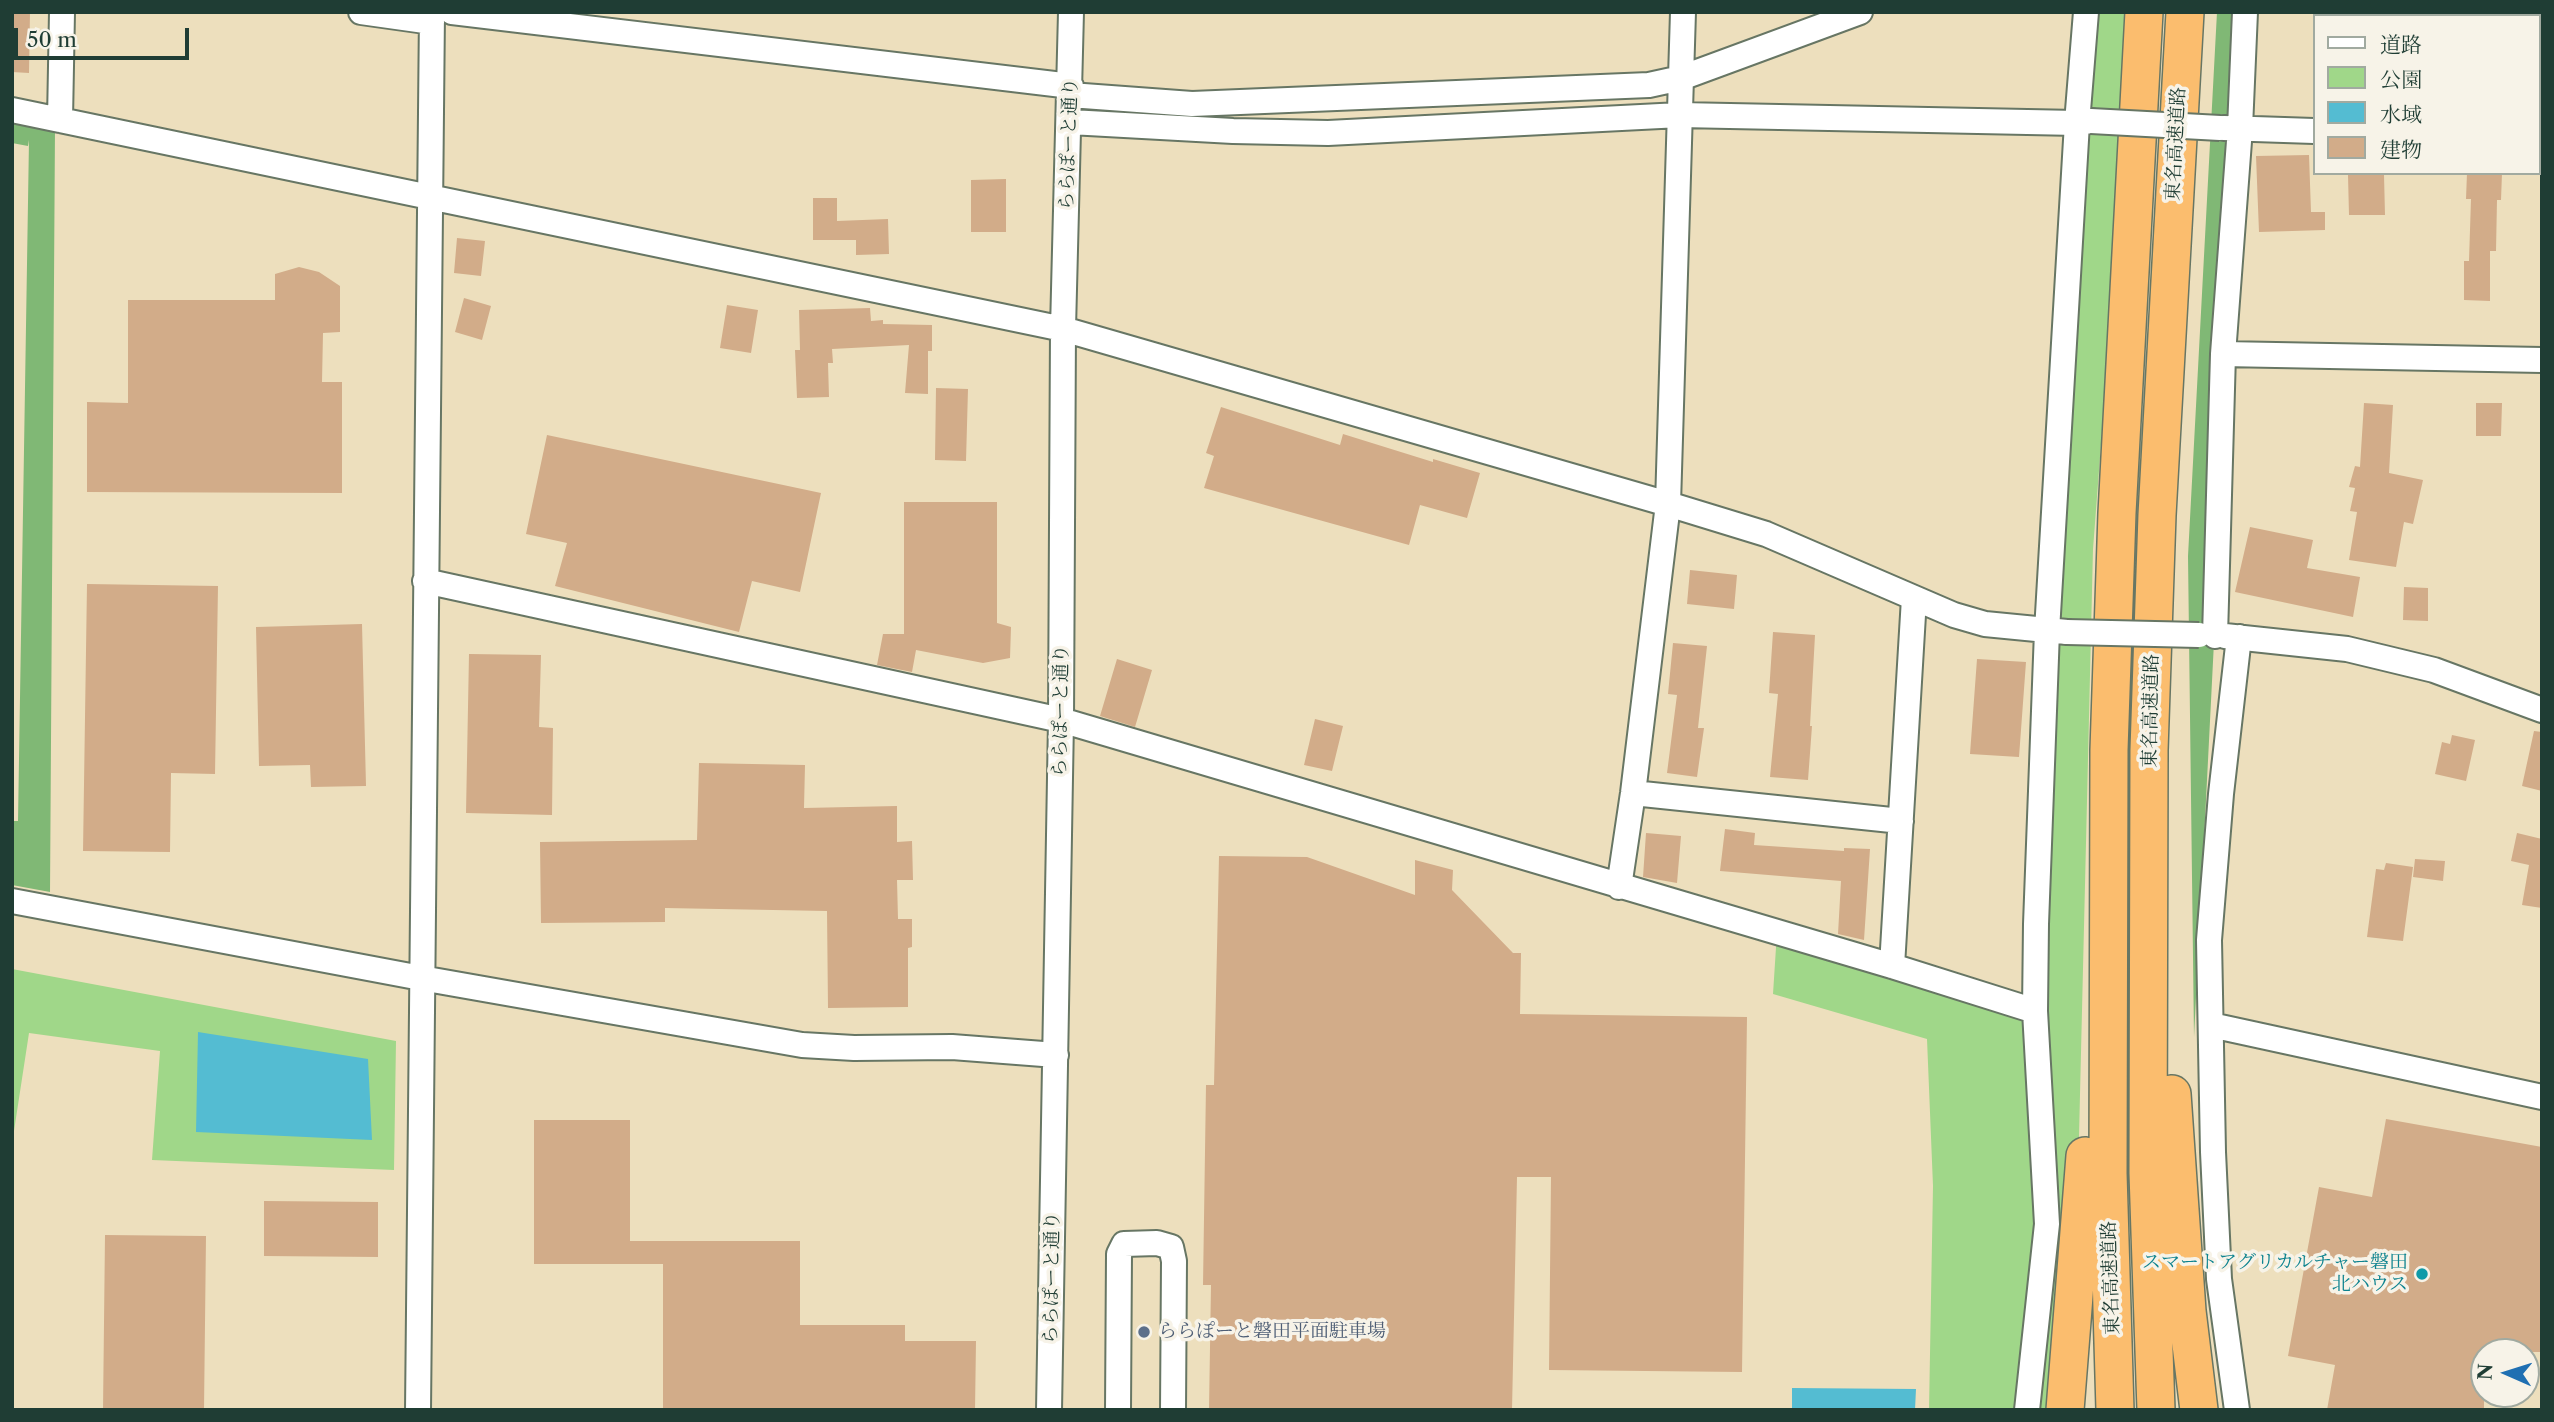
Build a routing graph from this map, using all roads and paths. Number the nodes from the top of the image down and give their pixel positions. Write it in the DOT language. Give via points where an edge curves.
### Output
graph roads {
  1 [pos="62,12"];
  2 [pos="360,12"];
  3 [pos="1071,12"];
  4 [pos="1683,12"];
  5 [pos="1860,12"];
  6 [pos="2086,12"];
  7 [pos="2144,12"];
  8 [pos="2185,12"];
  9 [pos="2245,12"];
  10 [pos="439,15"];
  11 [pos="1681,78"];
  12 [pos="1071,90"];
  13 [pos="12,110"];
  14 [pos="1680,114"];
  15 [pos="60,120"];
  16 [pos="1070,122"];
  17 [pos="2084,122"];
  18 [pos="2230,128"];
  19 [pos="2312,131"];
  20 [pos="429,198"];
  21 [pos="1063,329"];
  22 [pos="2223,354"];
  23 [pos="2542,360"];
  24 [pos="1668,504"];
  25 [pos="425,581"];
  26 [pos="1914,598"];
  27 [pos="2057,631"];
  28 [pos="2207,636"];
  29 [pos="2239,637"];
  30 [pos="2542,710"];
  31 [pos="1062,720"];
  32 [pos="2109,750"];
  33 [pos="2149,751"];
  34 [pos="1633,793"];
  35 [pos="1901,821"];
  36 [pos="1619,887"];
  37 [pos="12,901"];
  38 [pos="1892,966"];
  39 [pos="421,978"];
  40 [pos="2035,1012"];
  41 [pos="2211,1025"];
  42 [pos="1056,1055"];
  43 [pos="2542,1097"];
  44 [pos="418,1410"];
  45 [pos="1049,1410"];
  46 [pos="1118,1410"];
  47 [pos="1173,1410"];
  48 [pos="2027,1410"];
  49 [pos="2065,1410"];
  50 [pos="2115,1410"];
  51 [pos="2156,1410"];
  52 [pos="2199,1410"];
  53 [pos="2237,1410"];
  1 -- 15 [label="street"];
  2 -- 10 [label="street"];
  3 -- 12 [label="street, ららぽーと通り"];
  4 -- 11 [label="street"];
  5 -- 11 [label="street"];
  6 -- 17 [label="street"];
  7 -- 32 [label="highway, 東名高速道路"];
  8 -- 33 [label="highway, 東名高速道路"];
  9 -- 18 [label="street"];
  10 -- 12 [label="street"];
  10 -- 20 [label="street"];
  11 -- 12 [label="street" via="1649,85 1192,104"];
  11 -- 14 [label="street"];
  12 -- 16 [label="street, ららぽーと通り"];
  13 -- 15 [label="street"];
  14 -- 16 [label="street" via="1328,133"];
  14 -- 17 [label="street"];
  14 -- 24 [label="street"];
  15 -- 20 [label="street"];
  16 -- 21 [label="street, ららぽーと通り"];
  17 -- 18 [label="street, bridge"];
  17 -- 27 [label="street"];
  18 -- 19 [label="street"];
  18 -- 22 [label="street"];
  20 -- 21 [label="street"];
  20 -- 25 [label="street"];
  21 -- 24 [label="street"];
  21 -- 31 [label="street, ららぽーと通り"];
  22 -- 23 [label="street"];
  22 -- 28 [label="street"];
  24 -- 26 [label="street" via="1766,534"];
  24 -- 34 [label="street"];
  25 -- 31 [label="street"];
  25 -- 39 [label="street"];
  26 -- 27 [label="street" via="1985,624"];
  26 -- 35 [label="street"];
  27 -- 28 [label="street, bridge"];
  27 -- 40 [label="street" via="2036,923"];
  28 -- 29 [label="street"];
  29 -- 30 [label="street" via="2359,652 2434,670"];
  29 -- 41 [label="street" via="2210,940"];
  31 -- 36 [label="street"];
  31 -- 42 [label="street, ららぽーと通り"];
  32 -- 49 [label="highway" via="2083,1209"];
  32 -- 50 [label="highway, 東名高速道路" via="2108,1173"];
  33 -- 51 [label="highway, 東名高速道路" via="2148,1173"];
  33 -- 52 [label="highway" via="2163,909 2174,1143"];
  34 -- 35 [label="street"];
  34 -- 36 [label="street"];
  35 -- 38 [label="street"];
  36 -- 38 [label="street"];
  37 -- 39 [label="street"];
  38 -- 40 [label="street"];
  39 -- 42 [label="street" via="802,1045 953,1047"];
  39 -- 44 [label="street"];
  40 -- 48 [label="street" via="2047,1224"];
  41 -- 43 [label="street"];
  41 -- 53 [label="street" via="2219,1279"];
  42 -- 45 [label="street, ららぽーと通り"];
  46 -- 47 [label="street" via="1119,1254 1124,1244 1157,1243 1171,1247 1174,1261"];
}
